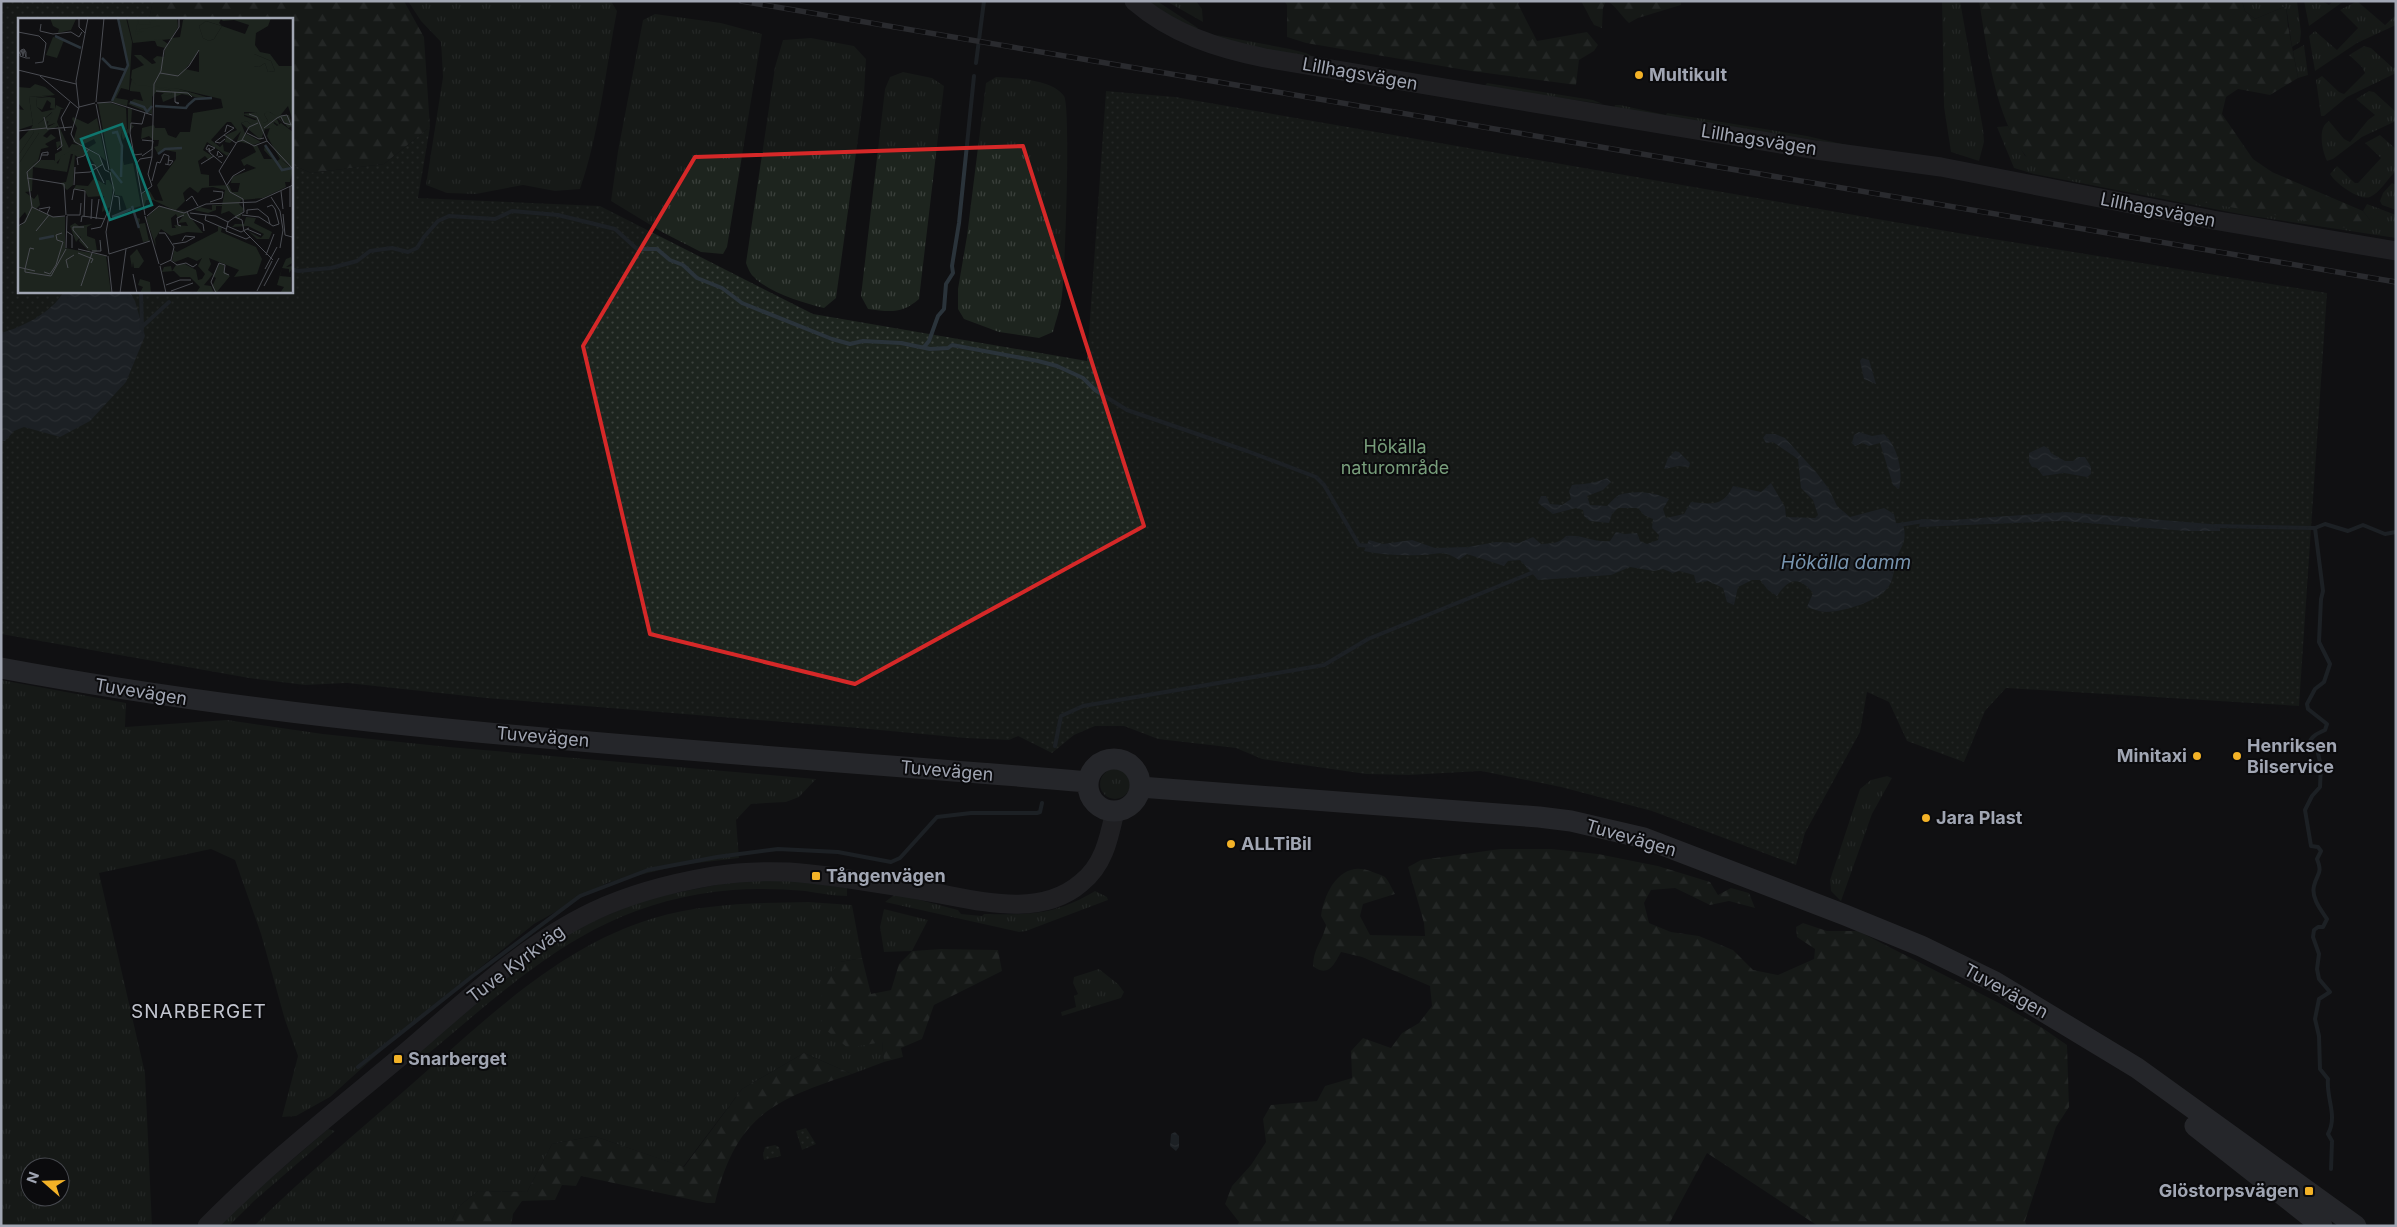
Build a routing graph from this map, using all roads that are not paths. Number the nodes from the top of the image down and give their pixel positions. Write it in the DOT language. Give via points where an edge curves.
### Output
graph roads {
  1 [pos="1134,1"];
  2 [pos="2396,251"];
  3 [pos="1,668"];
  4 [pos="1088,782"];
  5 [pos="1140,787"];
  6 [pos="1115,811"];
  7 [pos="2083,1037"];
  8 [pos="206,1226"];
  9 [pos="2322,1226"];
  10 [pos="2356,1226"];
  1 -- 2 [label="street, Lillhagsvägen" via="1167,26 1188,36 1265,58 1816,150 1941,167 2212,220"];
  3 -- 4 [label="main road, Tuvevägen" via="197,701 334,718"];
  4 -- 5 [label="main road" via="1098,765 1117,759 1134,768"];
  4 -- 6 [label="main road" via="1090,794 1097,805"];
  5 -- 6 [label="main road" via="1132,804"];
  5 -- 7 [label="main road, Tuvevägen" via="1539,817 1644,838 1921,946 1995,982"];
  6 -- 8 [label="street, Tuve Kyrkväg" via="1105,851 1087,878 1071,890 1040,902 1004,904 816,876 760,872 681,882 637,894 595,911 548,937 488,983 271,1165"];
  7 -- 9 [label="main road, Tuvevägen"];
  7 -- 10 [label="main road, Tuvevägen" via="2137,1068"];
}
